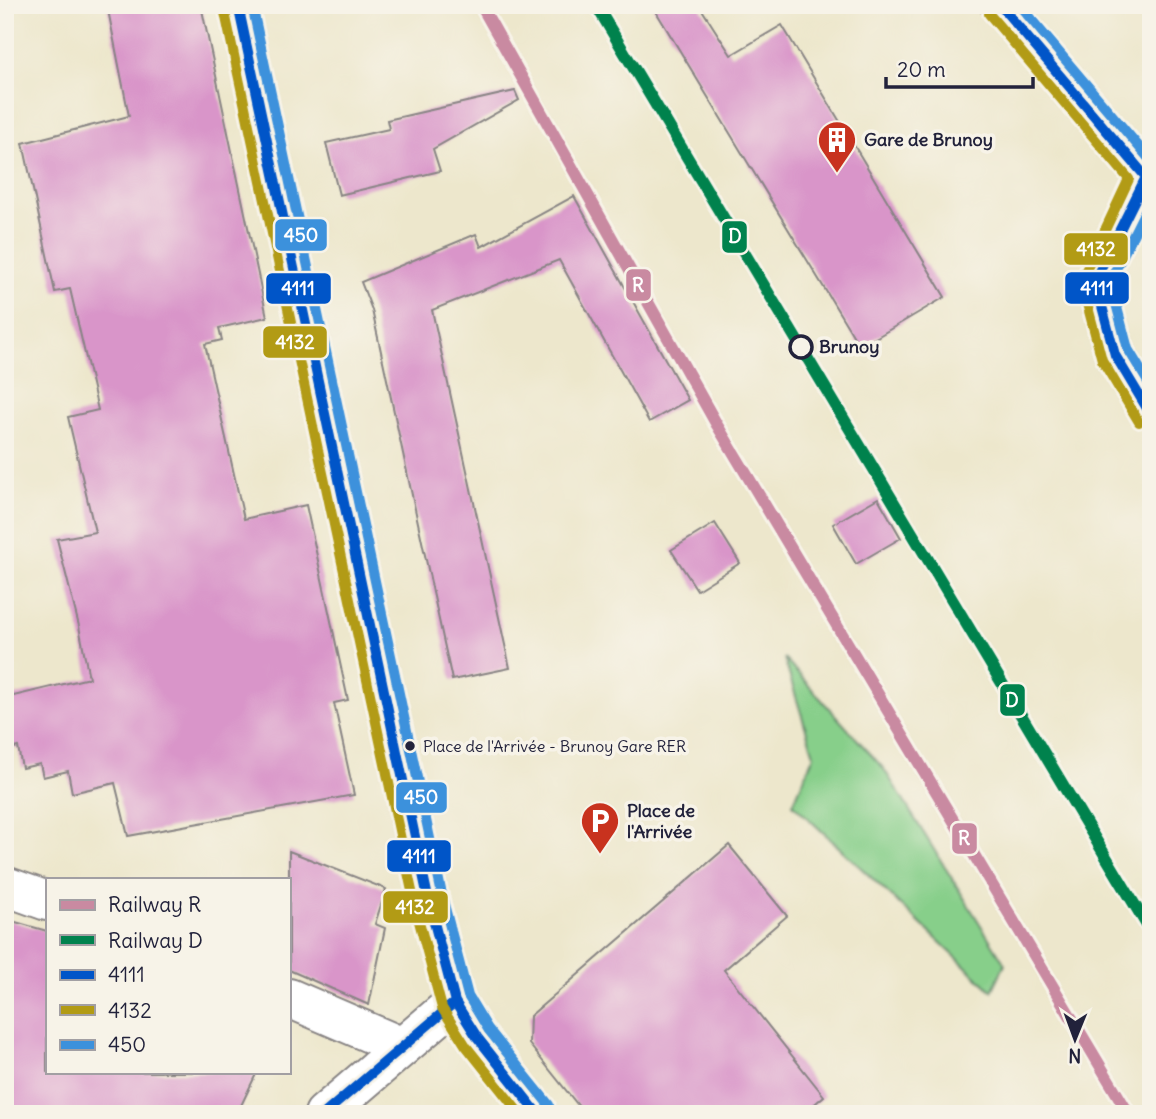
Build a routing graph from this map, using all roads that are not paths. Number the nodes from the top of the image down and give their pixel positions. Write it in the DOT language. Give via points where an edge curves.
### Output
graph roads {
  1 [pos="237,5"];
  2 [pos="1000,5"];
  3 [pos="1149,177"];
  4 [pos="5,886"];
  5 [pos="46,901"];
  6 [pos="290,998"];
  7 [pos="455,1002"];
  8 [pos="400,1046"];
  9 [pos="324,1114"];
  10 [pos="538,1114"];
  1 -- 7 [label="street" via="430,907"];
  2 -- 3 [label="street"];
  4 -- 5 [label="street"];
  6 -- 8 [label="street"];
  7 -- 8 [label="street"];
  7 -- 10 [label="street"];
  8 -- 9 [label="street"];
}
